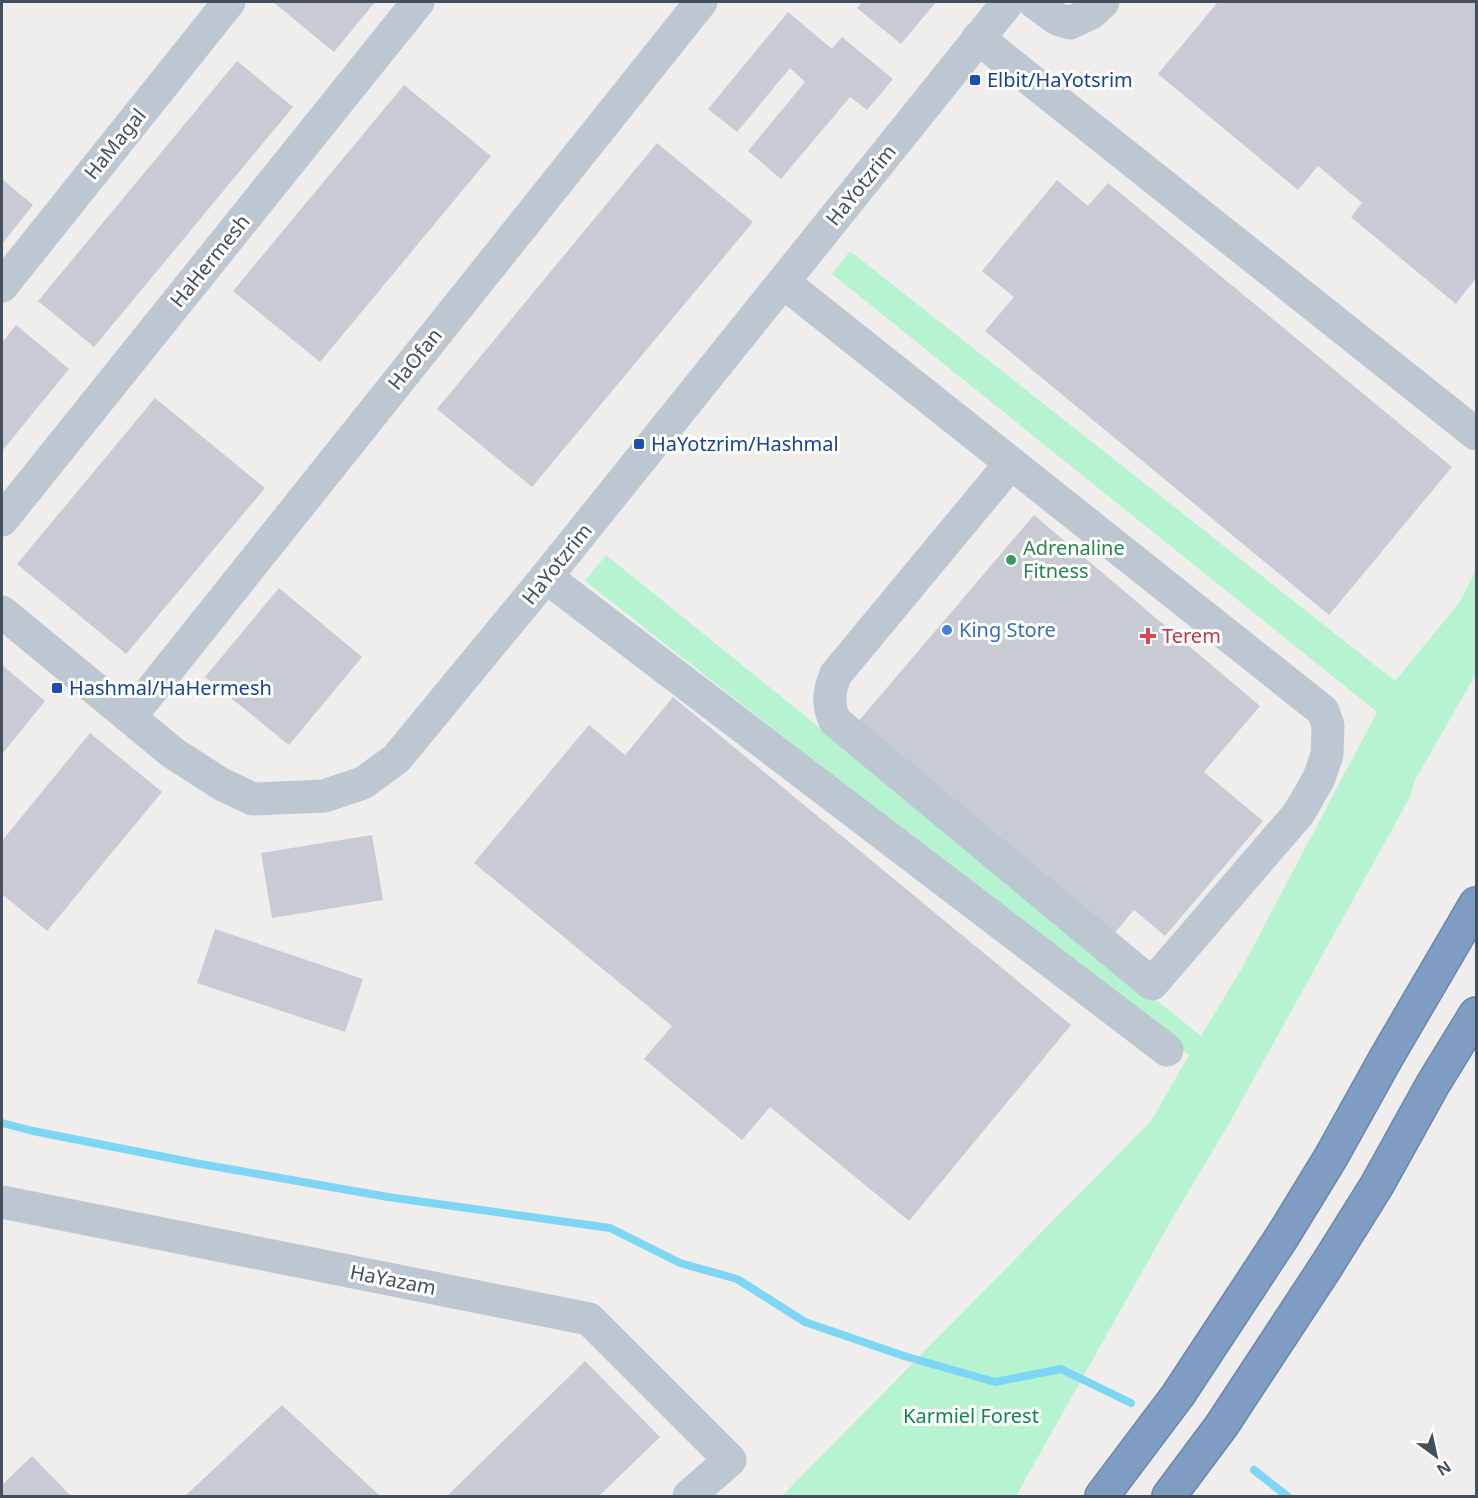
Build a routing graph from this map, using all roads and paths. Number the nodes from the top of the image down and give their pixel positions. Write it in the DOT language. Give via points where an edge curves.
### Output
graph roads {
  1 [pos="229,2"];
  2 [pos="418,2"];
  3 [pos="701,2"];
  4 [pos="1008,2"];
  5 [pos="1034,2"];
  6 [pos="1103,2"];
  7 [pos="978,38"];
  8 [pos="783,282"];
  9 [pos="2,285"];
  10 [pos="1476,434"];
  11 [pos="1011,463"];
  12 [pos="2,520"];
  13 [pos="546,577"];
  14 [pos="2,612"];
  15 [pos="130,717"];
  16 [pos="1476,904"];
  17 [pos="1476,1014"];
  18 [pos="1167,1050"];
  19 [pos="2,1202"];
  20 [pos="689,1497"];
  21 [pos="1102,1497"];
  22 [pos="1169,1497"];
  1 -- 9 [label="street, HaMagal"];
  2 -- 12 [label="street, HaHermesh"];
  3 -- 15 [label="street, HaOfan"];
  4 -- 7 [label="street, HaYotzrim"];
  5 -- 6 [label="street" via="1057,19 1070,23"];
  7 -- 8 [label="street, HaYotzrim"];
  7 -- 10 [label="street"];
  8 -- 11 [label="street"];
  8 -- 13 [label="street, HaYotzrim"];
  11 -- 11 [label="street" via="1323,711 1328,724 1327,755 1299,813 1152,984 835,721 830,712 836,674"];
  13 -- 15 [label="street, HaYotzrim" via="396,759 363,783 344,790 324,796 253,799 173,753"];
  13 -- 18 [label="street"];
  14 -- 15 [label="street, HaYotzrim"];
  16 -- 21 [label="highway" via="1282,1237 1178,1395"];
  17 -- 22 [label="highway" via="1327,1265 1222,1425"];
  19 -- 20 [label="street, HaYazam" via="589,1319 730,1460"];
}
